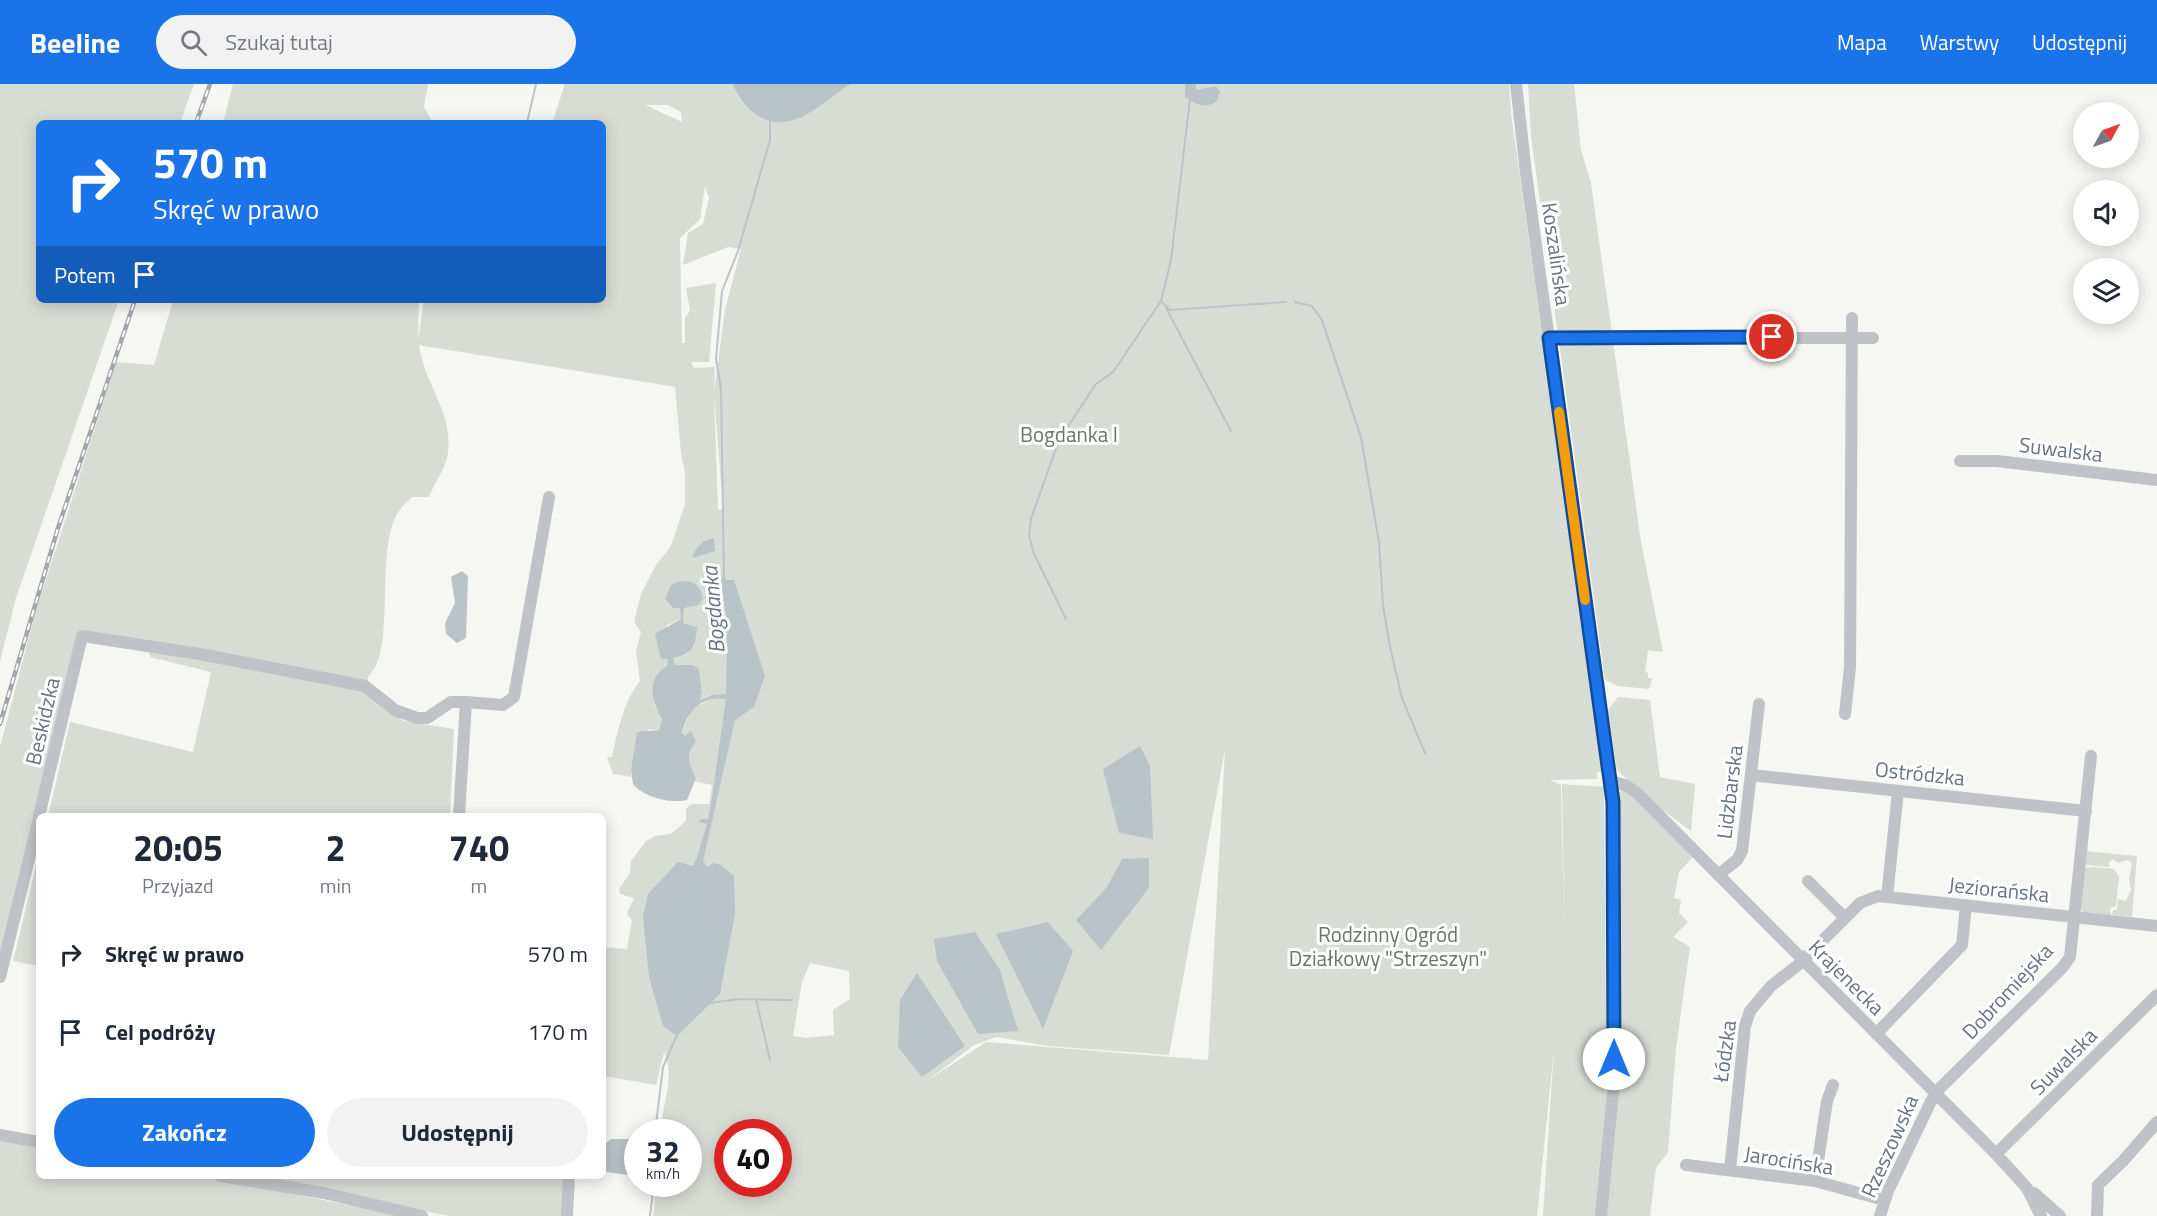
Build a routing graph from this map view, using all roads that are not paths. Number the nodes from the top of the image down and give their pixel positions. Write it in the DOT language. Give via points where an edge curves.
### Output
graph roads {
  1 [pos="1516,84"];
  2 [pos="1852,318"];
  3 [pos="1852,337"];
  4 [pos="1549,338"];
  5 [pos="1873,338"];
  6 [pos="1960,461"];
  7 [pos="2157,480"];
  8 [pos="549,497"];
  9 [pos="466,702"];
  10 [pos="1759,704"];
  11 [pos="1845,714"];
  12 [pos="2091,756"];
  13 [pos="1750,775"];
  14 [pos="1610,781"];
  15 [pos="1898,791"];
  16 [pos="2086,810"];
  17 [pos="40,813"];
  18 [pos="459,813"];
  19 [pos="36,829"];
  20 [pos="1718,875"];
  21 [pos="1808,881"];
  22 [pos="1887,897"];
  23 [pos="1966,905"];
  24 [pos="2074,917"];
  25 [pos="1845,918"];
  26 [pos="2157,926"];
  27 [pos="1803,960"];
  28 [pos="0,977"];
  29 [pos="2157,995"];
  30 [pos="1876,1034"];
  31 [pos="1833,1086"];
  32 [pos="1935,1093"];
  33 [pos="2157,1122"];
  34 [pos="0,1135"];
  35 [pos="36,1141"];
  36 [pos="1996,1154"];
  37 [pos="1686,1165"];
  38 [pos="1730,1170"];
  39 [pos="237,1179"];
  40 [pos="569,1179"];
  41 [pos="1815,1181"];
  42 [pos="2027,1188"];
  43 [pos="1884,1200"];
  44 [pos="422,1216"];
  45 [pos="567,1216"];
  46 [pos="1601,1216"];
  47 [pos="1880,1216"];
  48 [pos="2041,1216"];
  49 [pos="2060,1216"];
  50 [pos="2097,1216"];
  1 -- 4 [label="street, Koszalińska"];
  2 -- 3 [label="street"];
  3 -- 4 [label="street"];
  3 -- 5 [label="street"];
  3 -- 11 [label="street" via="1850,667"];
  4 -- 14 [label="street, Koszalińska"];
  6 -- 7 [label="street, Suwalska" via="1997,461"];
  8 -- 9 [label="street" via="514,697 503,705"];
  9 -- 17 [label="street, Beskidzka" via="451,702 427,718 417,718 395,710 365,686 82,636"];
  9 -- 18 [label="street"];
  10 -- 13 [label="street, Lidzbarska"];
  12 -- 16 [label="street, Dobromiejska"];
  13 -- 15 [label="street, Ostródzka"];
  13 -- 20 [label="street, Lidzbarska" via="1742,851"];
  14 -- 20 [label="street, Krajenecka" via="1633,790"];
  14 -- 46 [label="street, Koszalińska" via="1614,851 1614,1082"];
  15 -- 16 [label="street, Ostródzka"];
  15 -- 22 [label="street"];
  16 -- 24 [label="street, Dobromiejska"];
  19 -- 28 [label="street, Beskidzka"];
  20 -- 27 [label="street, Krajenecka"];
  21 -- 25 [label="street"];
  22 -- 23 [label="street, Jeziorańska"];
  22 -- 25 [label="street, Jeziorańska" via="1863,900"];
  23 -- 24 [label="street, Jeziorańska"];
  23 -- 30 [label="street" via="1962,945"];
  24 -- 26 [label="street, Jeziorańska"];
  24 -- 32 [label="street, Dobromiejska" via="2067,962"];
  25 -- 27 [label="street, Jeziorańska"];
  27 -- 30 [label="street, Krajenecka"];
  27 -- 38 [label="street, Łódzka" via="1771,986 1747,1019"];
  29 -- 36 [label="street, Suwalska"];
  30 -- 32 [label="street, Krajenecka"];
  31 -- 41 [label="street" via="1827,1101"];
  32 -- 36 [label="street, Krajenecka"];
  32 -- 43 [label="street, Rzeszowska"];
  33 -- 50 [label="street" via="2098,1185"];
  34 -- 35 [label="street"];
  36 -- 42 [label="street, Krajenecka"];
  37 -- 38 [label="street, Jarocińska"];
  38 -- 41 [label="street, Jarocińska"];
  39 -- 44 [label="street"];
  40 -- 45 [label="street"];
  41 -- 43 [label="street, Jarocińska"];
  42 -- 48 [label="street, Krajenecka"];
  42 -- 49 [label="street"];
  43 -- 47 [label="street, Rzeszowska"];
}
